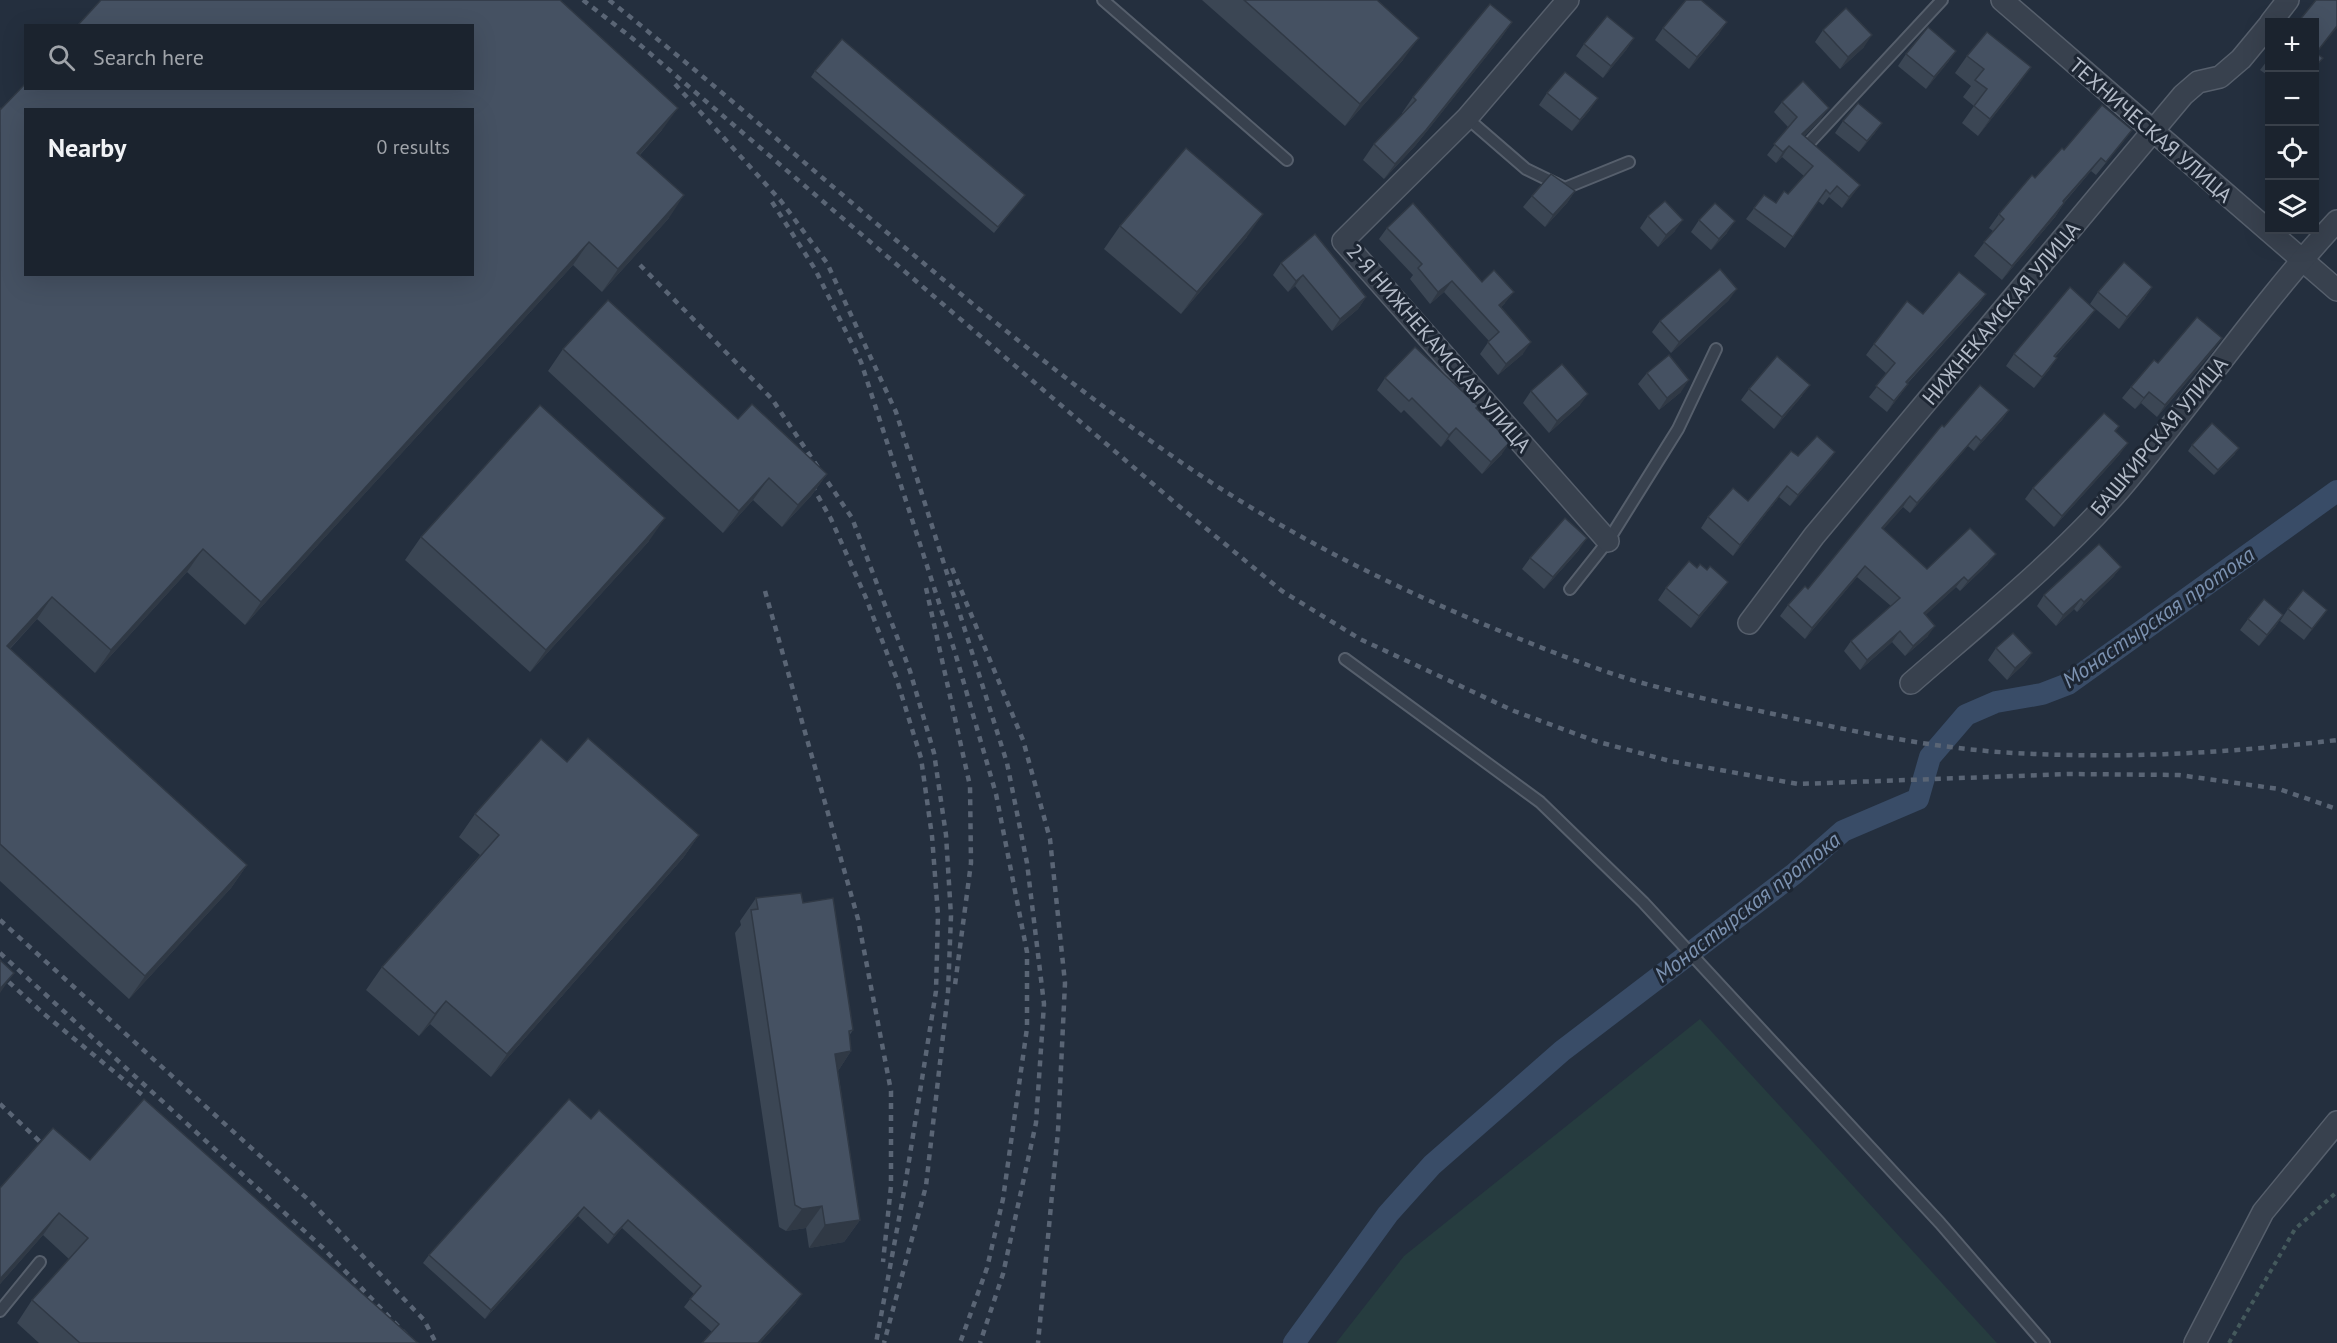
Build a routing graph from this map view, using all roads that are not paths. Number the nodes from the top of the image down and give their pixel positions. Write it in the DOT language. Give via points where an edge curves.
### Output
graph roads {
  1 [pos="1103,0"];
  2 [pos="1568,0"];
  3 [pos="1942,0"];
  4 [pos="2002,0"];
  5 [pos="2289,0"];
  6 [pos="2274,18"];
  7 [pos="2265,29"];
  8 [pos="1467,118"];
  9 [pos="2154,133"];
  10 [pos="1811,141"];
  11 [pos="1287,160"];
  12 [pos="1629,162"];
  13 [pos="2337,221"];
  14 [pos="2301,259"];
  15 [pos="2337,290"];
  16 [pos="1716,349"];
  17 [pos="1608,541"];
  18 [pos="1570,589"];
  19 [pos="1749,623"];
  20 [pos="1345,659"];
  21 [pos="1911,683"];
  22 [pos="2337,1122"];
  23 [pos="40,1262"];
  24 [pos="0,1311"];
  25 [pos="2044,1343"];
  26 [pos="2195,1343"];
  1 -- 11 [label="lane"];
  2 -- 8 [label="street, 2-Я НИЖНЕКАМСКАЯ УЛИЦА"];
  3 -- 10 [label="lane"];
  4 -- 9 [label="street, ТЕХНИЧЕСКАЯ УЛИЦА"];
  5 -- 6 [label="street, НИЖНЕКАМСКАЯ УЛИЦА"];
  7 -- 9 [label="street, НИЖНЕКАМСКАЯ УЛИЦА" via="2220,77 2198,82 2183,95"];
  8 -- 12 [label="lane" via="1526,169 1565,188"];
  8 -- 17 [label="street, 2-Я НИЖНЕКАМСКАЯ УЛИЦА" via="1343,241"];
  9 -- 14 [label="street, ТЕХНИЧЕСКАЯ УЛИЦА"];
  9 -- 19 [label="street, НИЖНЕКАМСКАЯ УЛИЦА" via="1814,536"];
  13 -- 14 [label="street, БАШКИРСКАЯ УЛИЦА"];
  14 -- 15 [label="street, ТЕХНИЧЕСКАЯ УЛИЦА"];
  14 -- 21 [label="street, БАШКИРСКАЯ УЛИЦА" via="2119,489 2036,574"];
  16 -- 17 [label="lane" via="1678,429"];
  17 -- 18 [label="lane"];
  20 -- 25 [label="lane" via="1540,802 1643,902 1940,1223"];
  22 -- 26 [label="street" via="2263,1212"];
  23 -- 24 [label="lane"];
}
